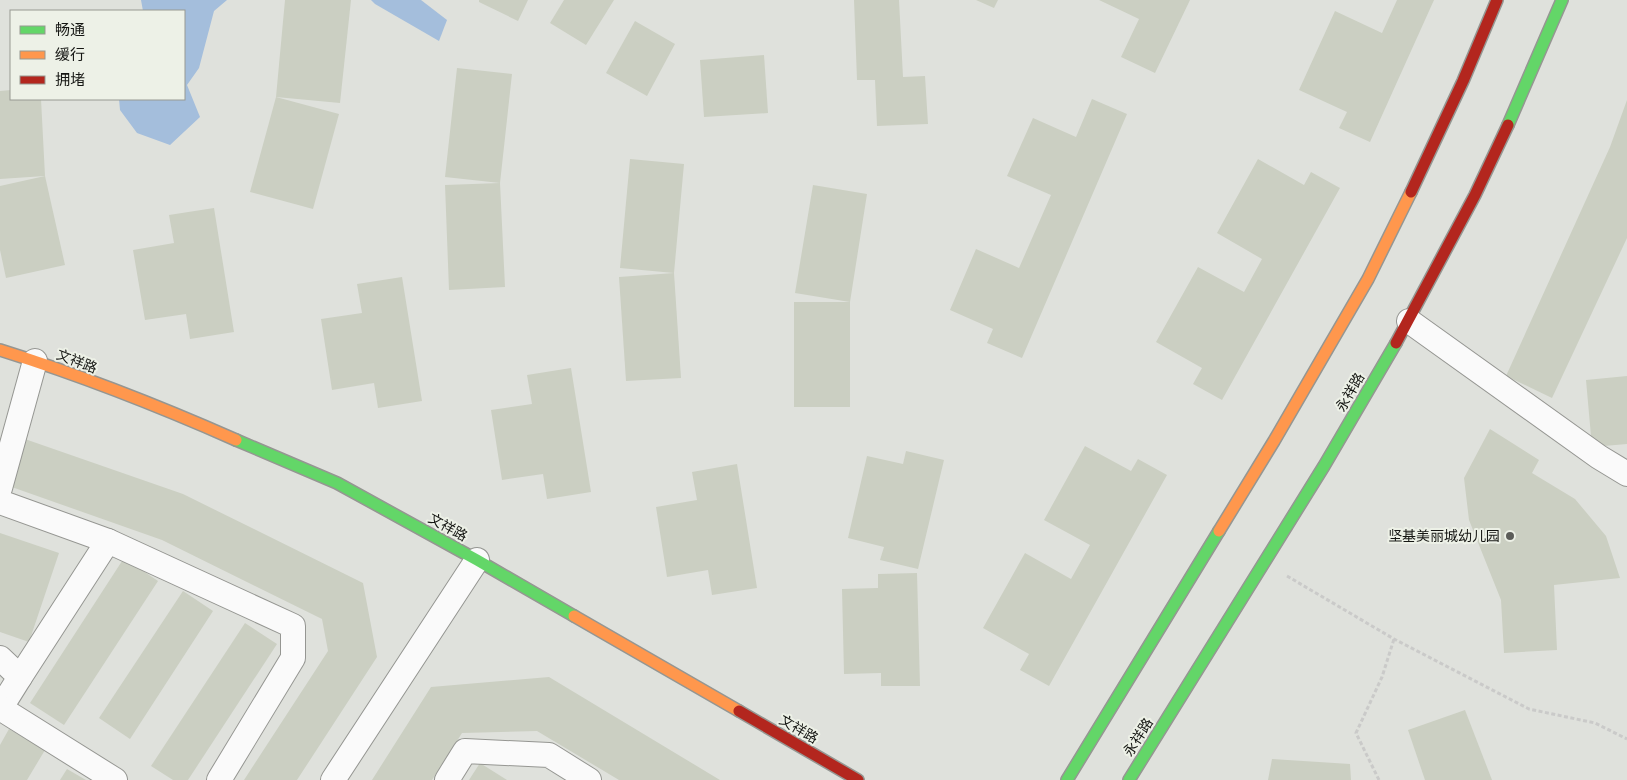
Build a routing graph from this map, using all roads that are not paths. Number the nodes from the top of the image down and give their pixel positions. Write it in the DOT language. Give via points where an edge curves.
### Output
graph roads {
  1 [pos="1497,0"];
  2 [pos="1562,0"];
  3 [pos="1409,321"];
  4 [pos="0,350"];
  5 [pos="35,361"];
  6 [pos="1627,474"];
  7 [pos="0,488"];
  8 [pos="0,502"];
  9 [pos="108,541"];
  10 [pos="477,560"];
  11 [pos="0,658"];
  12 [pos="20,677"];
  13 [pos="0,709"];
  14 [pos="115,780"];
  15 [pos="219,780"];
  16 [pos="333,780"];
  17 [pos="447,780"];
  18 [pos="589,780"];
  19 [pos="858,780"];
  20 [pos="1067,780"];
  21 [pos="1129,780"];
  1 -- 20 [label="street" via="1463,81 1368,280 1274,442"];
  2 -- 3 [label="street, 永祥路" via="1476,195"];
  3 -- 6 [label="street"];
  3 -- 21 [label="street, 永祥路" via="1324,466"];
  4 -- 5 [label="street, 文祥路"];
  5 -- 7 [label="street"];
  5 -- 10 [label="street, 文祥路" via="181,416 337,483"];
  8 -- 9 [label="street"];
  9 -- 12 [label="street"];
  9 -- 15 [label="street" via="294,626 293,658"];
  10 -- 16 [label="street"];
  10 -- 19 [label="street, 文祥路"];
  11 -- 12 [label="street"];
  12 -- 13 [label="street"];
  13 -- 14 [label="street"];
  17 -- 18 [label="street" via="465,751 549,755"];
}
